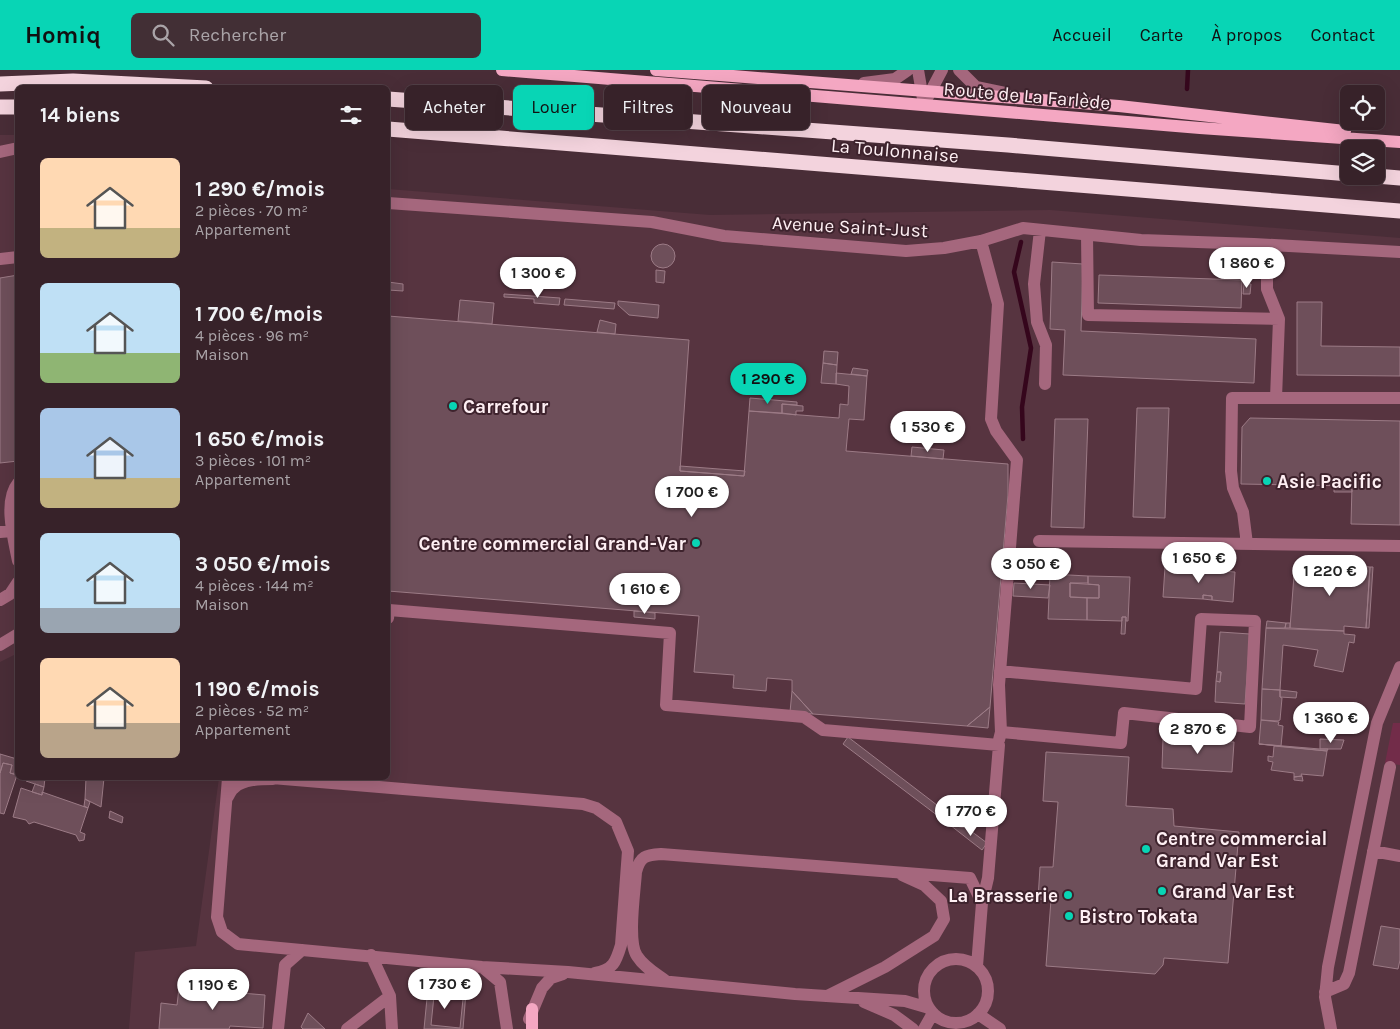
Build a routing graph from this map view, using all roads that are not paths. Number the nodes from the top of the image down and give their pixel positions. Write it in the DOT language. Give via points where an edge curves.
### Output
graph roads {
  1 [pos="502,70"];
  2 [pos="656,70"];
  3 [pos="908,70"];
  4 [pos="918,70"];
  5 [pos="942,70"];
  6 [pos="959,70"];
  7 [pos="0,84"];
  8 [pos="140,85"];
  9 [pos="849,85"];
  10 [pos="927,90"];
  11 [pos="390,99"];
  12 [pos="1037,100"];
  13 [pos="924,104"];
  14 [pos="0,107"];
  15 [pos="15,107"];
  16 [pos="390,130"];
  17 [pos="1400,138"];
  18 [pos="1400,142"];
  19 [pos="15,149"];
  20 [pos="0,152"];
  21 [pos="1340,173"];
  22 [pos="1385,177"];
  23 [pos="1400,178"];
  24 [pos="390,202"];
  25 [pos="1400,211"];
  26 [pos="1040,230"];
  27 [pos="1087,234"];
  28 [pos="981,241"];
  29 [pos="1267,245"];
  30 [pos="1400,252"];
  31 [pos="15,257"];
  32 [pos="0,259"];
  33 [pos="1279,319"];
  34 [pos="1045,384"];
  35 [pos="1276,398"];
  36 [pos="1400,398"];
  37 [pos="15,488"];
  38 [pos="6,532"];
  39 [pos="1039,540"];
  40 [pos="1248,544"];
  41 [pos="1400,546"];
  42 [pos="15,554"];
  43 [pos="15,586"];
  44 [pos="0,600"];
  45 [pos="390,610"];
  46 [pos="15,636"];
  47 [pos="0,645"];
  48 [pos="1400,666"];
  49 [pos="1000,671"];
  50 [pos="1000,732"];
  51 [pos="998,745"];
  52 [pos="1390,767"];
  53 [pos="228,780"];
  54 [pos="254,780"];
  55 [pos="299,780"];
  56 [pos="227,798"];
  57 [pos="1373,851"];
  58 [pos="1400,856"];
  59 [pos="894,872"];
  60 [pos="982,904"];
  61 [pos="302,950"];
  62 [pos="371,955"];
  63 [pos="977,966"];
  64 [pos="482,967"];
  65 [pos="568,972"];
  66 [pos="585,974"];
  67 [pos="668,982"];
  68 [pos="1326,992"];
  69 [pos="390,996"];
  70 [pos="827,996"];
  71 [pos="855,998"];
  72 [pos="532,1009"];
  73 [pos="936,1017"];
  74 [pos="970,1021"];
  75 [pos="278,1029"];
  76 [pos="348,1029"];
  77 [pos="392,1029"];
  78 [pos="507,1029"];
  79 [pos="526,1029"];
  80 [pos="532,1029"];
  81 [pos="912,1029"];
  82 [pos="924,1029"];
  83 [pos="1000,1029"];
  84 [pos="1331,1029"];
  1 -- 13 [label="main road, Route de La Farlède"];
  2 -- 9 [label="main road, Route de La Farlède"];
  3 -- 9 [label="street" via="895,79"];
  4 -- 10 [label="street"];
  5 -- 10 [label="street"];
  6 -- 12 [label="street" via="976,87"];
  7 -- 8 [label="highway" via="73,82"];
  9 -- 10 [label="main road, Route de La Farlède"];
  10 -- 12 [label="main road, Route de La Farlède"];
  10 -- 13 [label="street"];
  11 -- 21 [label="highway, La Toulonnaise"];
  12 -- 17 [label="main road, Route de La Farlède"];
  13 -- 18 [label="main road, Route de La Farlède"];
  14 -- 15 [label="highway"];
  16 -- 25 [label="highway, La Toulonnaise"];
  19 -- 20 [label="street"];
  22 -- 23 [label="highway"];
  24 -- 28 [label="street, Avenue Saint-Just" via="652,222 724,236 906,251"];
  26 -- 27 [label="street, Avenue Saint-Just"];
  26 -- 28 [label="street, Avenue Saint-Just" via="1024,228"];
  26 -- 34 [label="street" via="1034,284 1037,322 1046,346"];
  27 -- 29 [label="street, Avenue Saint-Just" via="1141,240"];
  27 -- 33 [label="street" via="1088,315"];
  28 -- 49 [label="street" via="998,304 991,419 1017,460"];
  29 -- 30 [label="street, Avenue Saint-Just"];
  29 -- 33 [label="street" via="1266,289"];
  31 -- 32 [label="street"];
  33 -- 35 [label="street"];
  35 -- 36 [label="street"];
  35 -- 40 [label="street" via="1232,398 1231,471"];
  37 -- 38 [label="street" via="11,494"];
  38 -- 42 [label="street"];
  39 -- 40 [label="street"];
  40 -- 41 [label="street"];
  43 -- 44 [label="street"];
  45 -- 51 [label="street" via="670,632 666,705 804,717 823,730"];
  46 -- 47 [label="street"];
  48 -- 68 [label="street" via="1377,723 1328,967"];
  49 -- 50 [label="street"];
  49 -- 50 [label="street" via="1196,689 1201,619 1255,621 1250,727 1124,713 1121,744"];
  50 -- 51 [label="street"];
  51 -- 60 [label="street" via="988,878"];
  52 -- 57 [label="street"];
  53 -- 56 [label="street"];
  54 -- 56 [label="street" via="233,788"];
  55 -- 66 [label="street" via="583,804 596,808 616,822 628,851 621,946 617,960 606,971"];
  56 -- 61 [label="street" via="218,917 222,932 238,944"];
  57 -- 58 [label="street"];
  57 -- 68 [label="street" via="1349,973 1344,984"];
  59 -- 60 [label="street" via="970,878"];
  59 -- 67 [label="street" via="650,854 638,863 636,872 632,939 635,954 645,967"];
  59 -- 70 [label="street" via="924,885 941,901 944,918 934,936 885,967"];
  60 -- 63 [label="street"];
  61 -- 62 [label="street"];
  61 -- 75 [label="street" via="285,965"];
  62 -- 64 [label="street"];
  62 -- 69 [label="street"];
  63 -- 73 [label="street" via="958,958 938,963 931,970 925,984 924,999"];
  63 -- 74 [label="street" via="983,973 988,990 984,1007"];
  64 -- 65 [label="street"];
  64 -- 78 [label="street" via="500,982"];
  65 -- 66 [label="street"];
  65 -- 72 [label="street" via="551,978"];
  66 -- 67 [label="street"];
  67 -- 70 [label="street"];
  68 -- 84 [label="street"];
  69 -- 76 [label="street"];
  69 -- 77 [label="street"];
  70 -- 71 [label="street"];
  71 -- 73 [label="street" via="905,1001"];
  71 -- 81 [label="street" via="894,1015"];
  72 -- 79 [label="street"];
  72 -- 80 [label="main road"];
  73 -- 74 [label="street" via="947,1022"];
  73 -- 82 [label="street"];
  74 -- 83 [label="street"];
}
